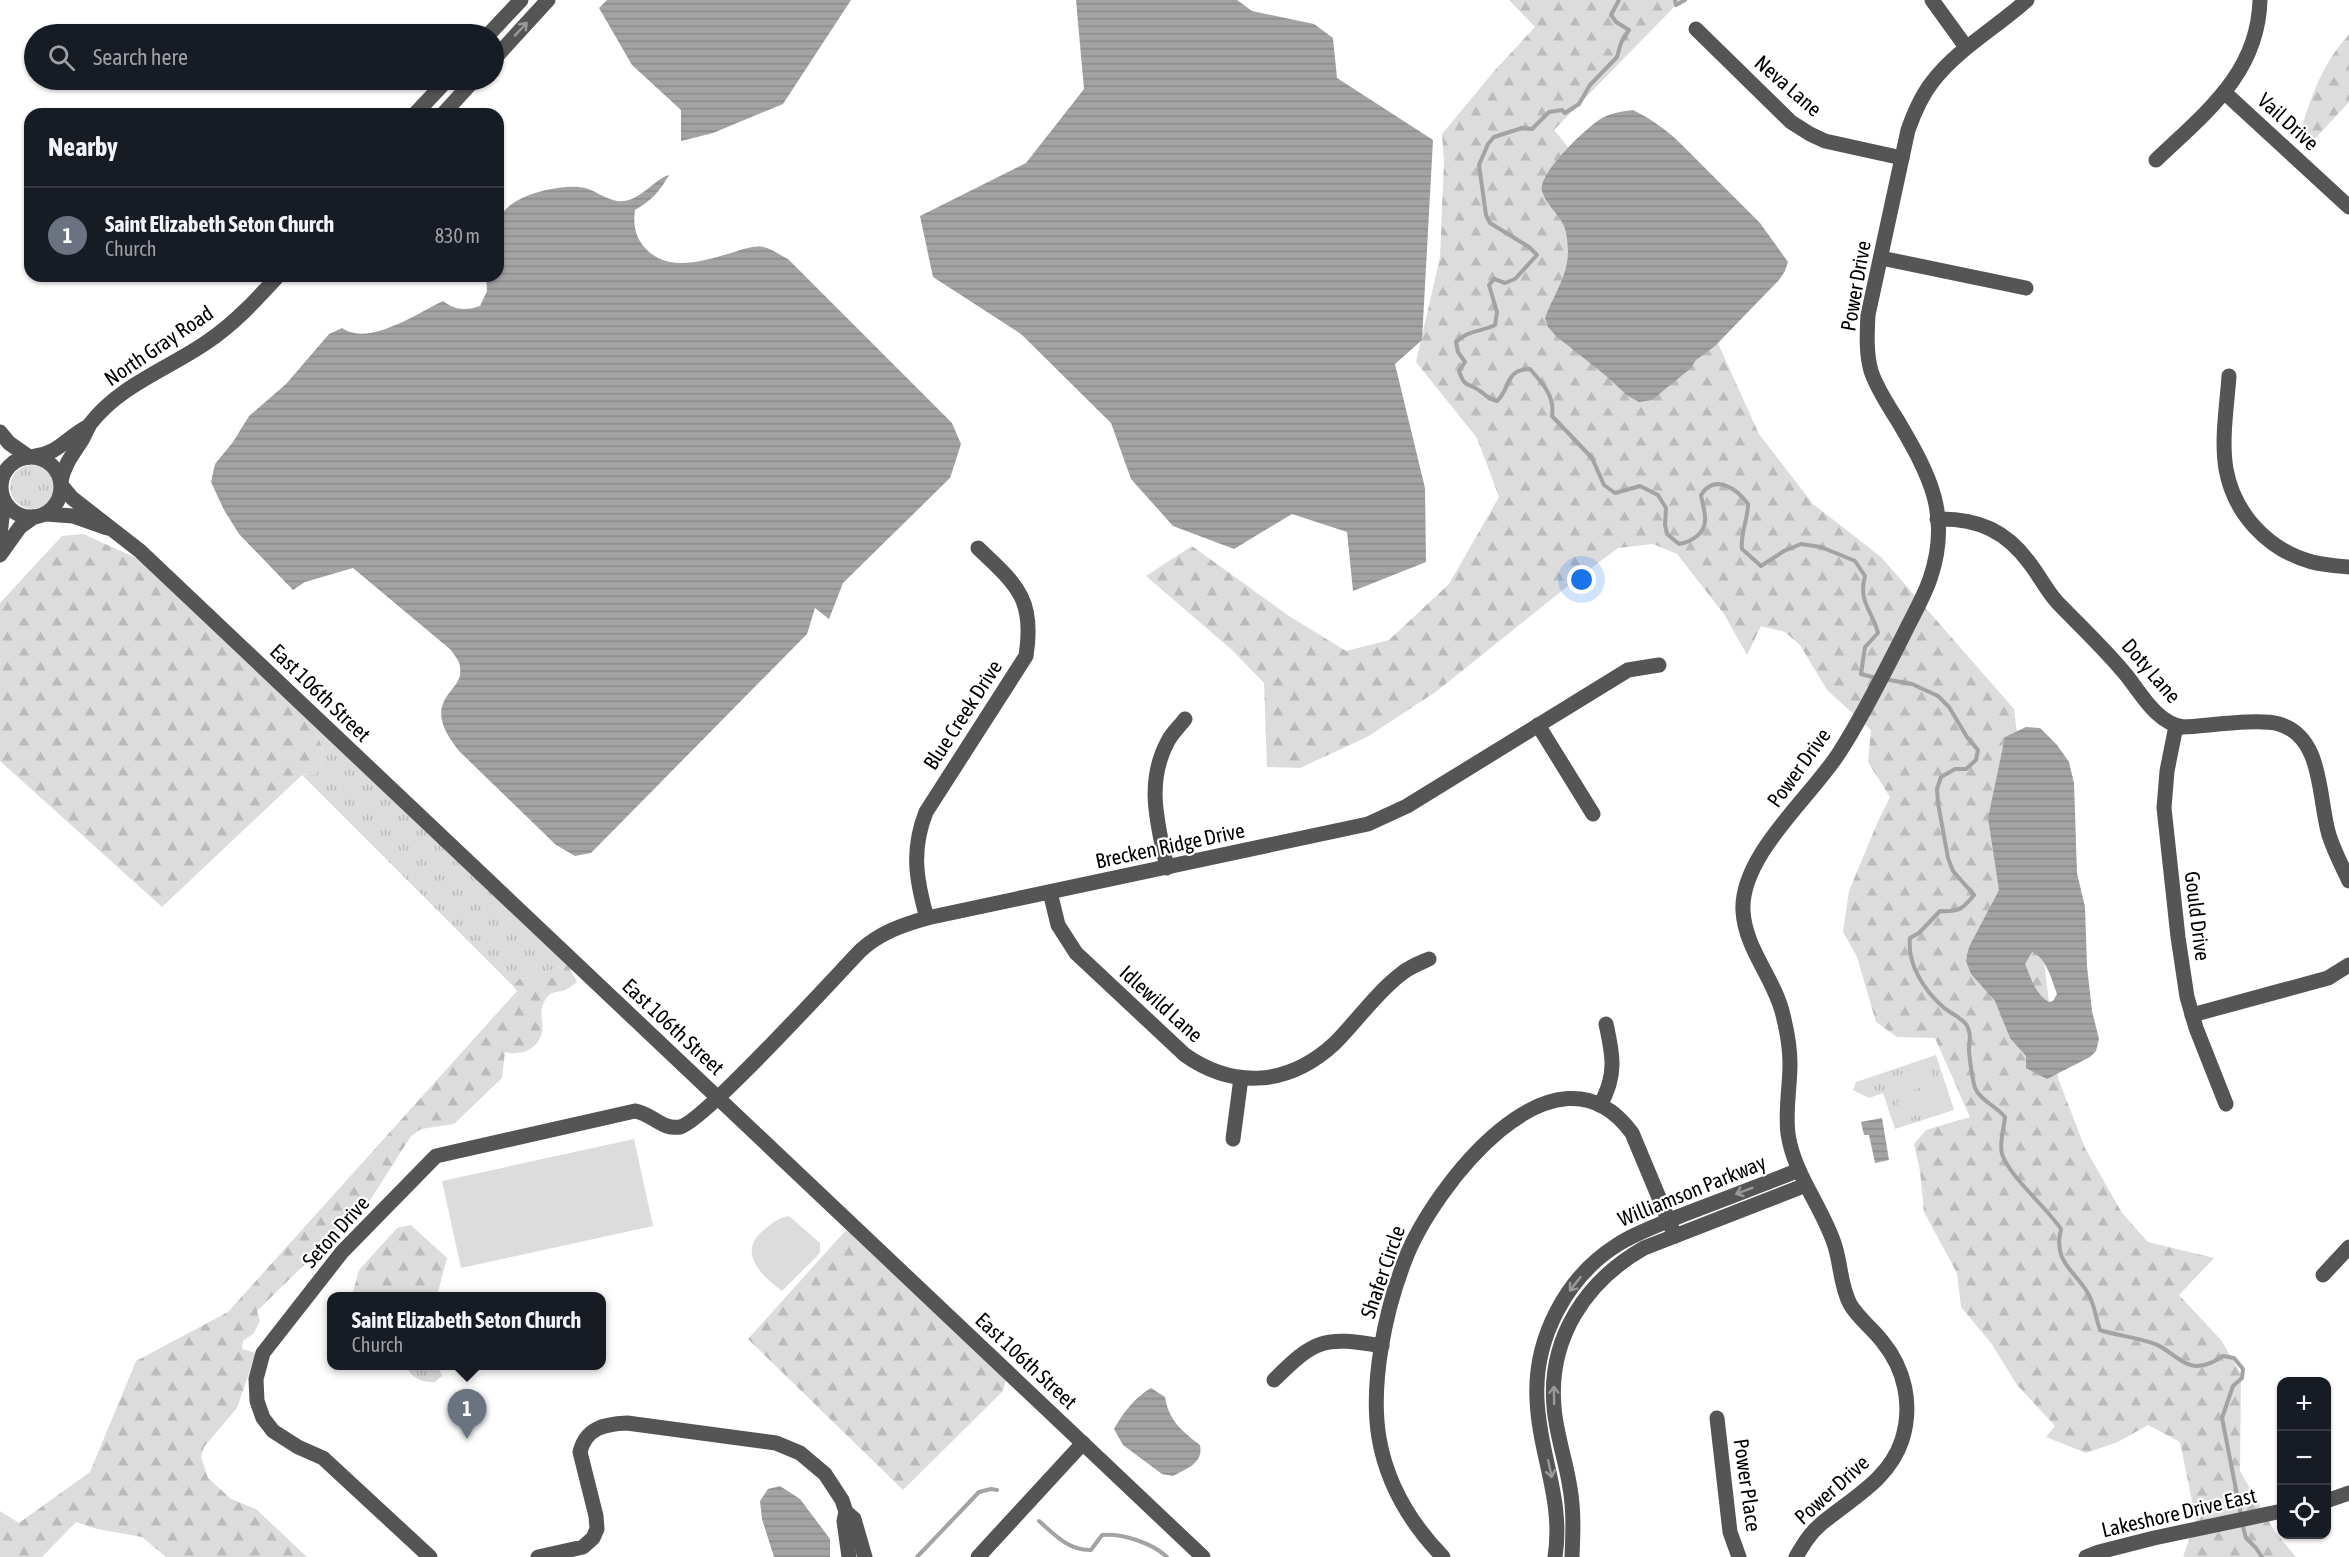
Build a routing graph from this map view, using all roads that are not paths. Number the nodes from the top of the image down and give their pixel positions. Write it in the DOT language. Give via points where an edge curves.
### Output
graph roads {
  1 [pos="521,0"];
  2 [pos="548,0"];
  3 [pos="1932,0"];
  4 [pos="2027,0"];
  5 [pos="2260,0"];
  6 [pos="498,24"];
  7 [pos="1696,29"];
  8 [pos="1966,47"];
  9 [pos="504,48"];
  10 [pos="438,90"];
  11 [pos="465,90"];
  12 [pos="2224,92"];
  13 [pos="421,108"];
  14 [pos="448,108"];
  15 [pos="1902,158"];
  16 [pos="2156,160"];
  17 [pos="2349,207"];
  18 [pos="1881,258"];
  19 [pos="272,282"];
  20 [pos="2026,288"];
  21 [pos="2229,376"];
  22 [pos="89,426"];
  23 [pos="0,432"];
  24 [pos="0,454"];
  25 [pos="31,457"];
  26 [pos="2,478"];
  27 [pos="61,484"];
  28 [pos="4,500"];
  29 [pos="40,515"];
  30 [pos="1937,519"];
  31 [pos="112,530"];
  32 [pos="0,535"];
  33 [pos="978,548"];
  34 [pos="0,555"];
  35 [pos="2349,567"];
  36 [pos="1659,664"];
  37 [pos="1185,719"];
  38 [pos="1538,725"];
  39 [pos="2176,726"];
  40 [pos="1593,814"];
  41 [pos="1167,868"];
  42 [pos="2349,881"];
  43 [pos="1050,892"];
  44 [pos="927,918"];
  45 [pos="1429,959"];
  46 [pos="2349,965"];
  47 [pos="2192,1015"];
  48 [pos="1606,1023"];
  49 [pos="1241,1078"];
  50 [pos="718,1098"];
  51 [pos="2226,1104"];
  52 [pos="1600,1105"];
  53 [pos="1233,1139"];
  54 [pos="1798,1170"];
  55 [pos="1806,1185"];
  56 [pos="1669,1221"];
  57 [pos="1675,1236"];
  58 [pos="2349,1246"];
  59 [pos="2322,1275"];
  60 [pos="1382,1346"];
  61 [pos="1274,1380"];
  62 [pos="1717,1418"];
  63 [pos="1083,1443"];
  64 [pos="2349,1493"];
  65 [pos="2331,1499"];
  66 [pos="846,1512"];
  67 [pos="2277,1512"];
  68 [pos="980,1556"];
  69 [pos="430,1557"];
  70 [pos="538,1557"];
  71 [pos="849,1557"];
  72 [pos="864,1557"];
  73 [pos="1203,1557"];
  74 [pos="1443,1557"];
  75 [pos="1555,1557"];
  76 [pos="1572,1557"];
  77 [pos="1740,1557"];
  78 [pos="1796,1557"];
  79 [pos="2086,1557"];
  1 -- 6 [label="street"];
  9 -- 2 [label="street, one-way"];
  3 -- 8 [label="street"];
  4 -- 8 [label="street, Power Drive"];
  5 -- 12 [label="street" via="2254,43"];
  7 -- 15 [label="street, Neva Lane" via="1791,122 1810,134"];
  8 -- 15 [label="street, Power Drive" via="1922,97 1908,130"];
  10 -- 13 [label="street"];
  11 -- 14 [label="street"];
  12 -- 16 [label="street"];
  12 -- 17 [label="street, Vail Drive"];
  15 -- 18 [label="street, Power Drive"];
  18 -- 20 [label="street"];
  18 -- 30 [label="street, Power Drive" via="1868,315 1871,371 1929,476"];
  19 -- 22 [label="street, North Gray Road" via="219,333 132,387"];
  21 -- 35 [label="street" via="2226,468 2243,514 2256,530 2298,557"];
  22 -- 25 [label="street, North Gray Road" via="51,453"];
  22 -- 27 [label="street, North Gray Road" via="66,465"];
  23 -- 25 [label="street"];
  24 -- 26 [label="street"];
  25 -- 26 [label="street" via="10,465"];
  25 -- 27 [label="street" via="41,458 54,467"];
  26 -- 28 [label="street"];
  27 -- 29 [label="street" via="56,505"];
  27 -- 31 [label="street, East 106th Street" via="72,498"];
  28 -- 29 [label="street" via="16,513"];
  28 -- 32 [label="street"];
  29 -- 31 [label="street, East 106th Street" via="73,516"];
  29 -- 34 [label="street" via="20,527"];
  30 -- 39 [label="street, Doty Lane" via="1977,522 2014,544 2056,602 2114,659 2154,710"];
  30 -- 54 [label="street, Power Drive" via="1930,579 1896,649 1824,776 1760,853 1744,890 1748,937 1776,994 1786,1027 1790,1062 1787,1131"];
  31 -- 50 [label="street, East 106th Street" via="140,551"];
  33 -- 44 [label="street, Blue Creek Drive" via="1023,598 1029,637 1026,656 926,812 918,831 916,862"];
  36 -- 38 [label="street, Brecken Ridge Drive" via="1628,670"];
  37 -- 41 [label="street" via="1168,741 1155,778 1155,813"];
  38 -- 40 [label="street"];
  38 -- 41 [label="street, Brecken Ridge Drive" via="1407,806 1368,824"];
  39 -- 42 [label="street, Doty Lane" via="2267,722 2297,734 2312,754 2329,835"];
  39 -- 47 [label="street, Gould Drive" via="2167,771 2165,833"];
  41 -- 43 [label="street, Brecken Ridge Drive"];
  43 -- 44 [label="street, Brecken Ridge Drive"];
  43 -- 49 [label="street, Idlewild Lane" via="1058,925 1087,964 1185,1055 1198,1064"];
  44 -- 50 [label="street, Brecken Ridge Drive" via="869,942"];
  45 -- 49 [label="street, Idlewild Lane" via="1397,977 1311,1062 1270,1078"];
  46 -- 47 [label="street" via="2328,978"];
  47 -- 51 [label="street, Gould Drive"];
  48 -- 52 [label="street" via="1613,1066 1608,1092"];
  49 -- 53 [label="street"];
  50 -- 63 [label="street, East 106th Street"];
  50 -- 69 [label="street, Seton Drive" via="692,1122 678,1127 667,1127 635,1111 436,1156 342,1252 264,1353 256,1379 258,1401 263,1418 273,1431 323,1458"];
  52 -- 56 [label="street, Shafer Circle" via="1632,1132"];
  52 -- 60 [label="street, Shafer Circle" via="1566,1099 1537,1106 1503,1129 1462,1168 1421,1224 1405,1260"];
  54 -- 55 [label="street, Power Drive"];
  54 -- 56 [label="street, Williamson Parkway, one-way"];
  55 -- 57 [label="street, Williamson Parkway"];
  55 -- 78 [label="street, Power Drive" via="1833,1241 1851,1305 1897,1363 1908,1407 1904,1434 1891,1463 1869,1487 1819,1526"];
  56 -- 57 [label="street, Shafer Circle"];
  56 -- 75 [label="street, Williamson Parkway, one-way" via="1628,1239 1596,1262 1562,1302 1548,1334 1537,1399 1557,1506"];
  76 -- 57 [label="street, Williamson Parkway, one-way" via="1572,1503 1554,1407 1555,1372 1562,1344 1573,1316 1601,1278 1632,1255"];
  58 -- 59 [label="street"];
  60 -- 61 [label="street" via="1348,1341 1312,1347"];
  60 -- 74 [label="street, Shafer Circle" via="1377,1424 1383,1454 1408,1514"];
  62 -- 77 [label="street, Power Place" via="1730,1532"];
  63 -- 68 [label="street"];
  63 -- 73 [label="street, East 106th Street"];
  64 -- 65 [label="street"];
  66 -- 70 [label="street" via="825,1474 806,1457 776,1443 627,1423 603,1425 587,1436 580,1452 596,1516 593,1538 583,1547"];
  66 -- 71 [label="street" via="843,1521"];
  66 -- 72 [label="street" via="854,1519"];
  67 -- 79 [label="street, Lakeshore Drive East"];
}
